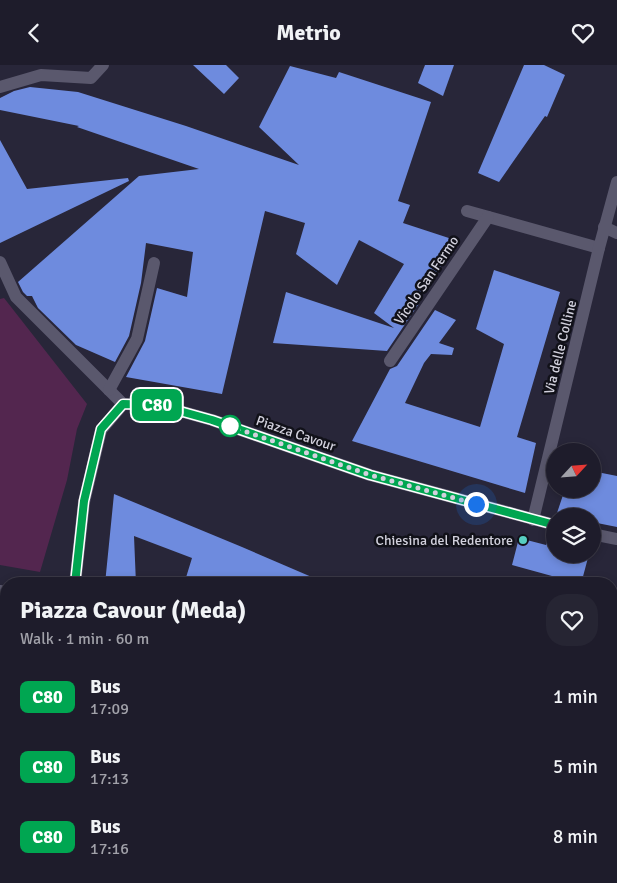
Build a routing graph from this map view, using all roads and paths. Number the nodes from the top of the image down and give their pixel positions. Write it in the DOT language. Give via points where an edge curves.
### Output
graph roads {
  1 [pos="103,65"];
  2 [pos="0,87"];
  3 [pos="617,182"];
  4 [pos="467,211"];
  5 [pos="488,217"];
  6 [pos="604,227"];
  7 [pos="617,233"];
  8 [pos="599,248"];
  9 [pos="0,262"];
  10 [pos="154,263"];
  11 [pos="390,361"];
  12 [pos="109,390"];
  13 [pos="123,404"];
  14 [pos="533,520"];
  15 [pos="546,523"];
  16 [pos="601,536"];
  17 [pos="617,539"];
  18 [pos="76,577"];
  1 -- 2 [label="street" via="91,78 41,75"];
  3 -- 6 [label="street, Via delle Colline"];
  4 -- 5 [label="street"];
  5 -- 8 [label="street"];
  5 -- 11 [label="street, Vicolo San Fermo"];
  6 -- 7 [label="street"];
  6 -- 8 [label="street, Via delle Colline"];
  8 -- 14 [label="street, Via delle Colline"];
  9 -- 12 [label="street" via="16,297"];
  10 -- 12 [label="street" via="137,339"];
  12 -- 13 [label="street"];
  13 -- 14 [label="street, Piazza Cavour" via="158,405 212,420 370,475"];
  13 -- 18 [label="street" via="101,429 84,501"];
  14 -- 15 [label="street, Piazza Cavour"];
  16 -- 17 [label="street"];
}
